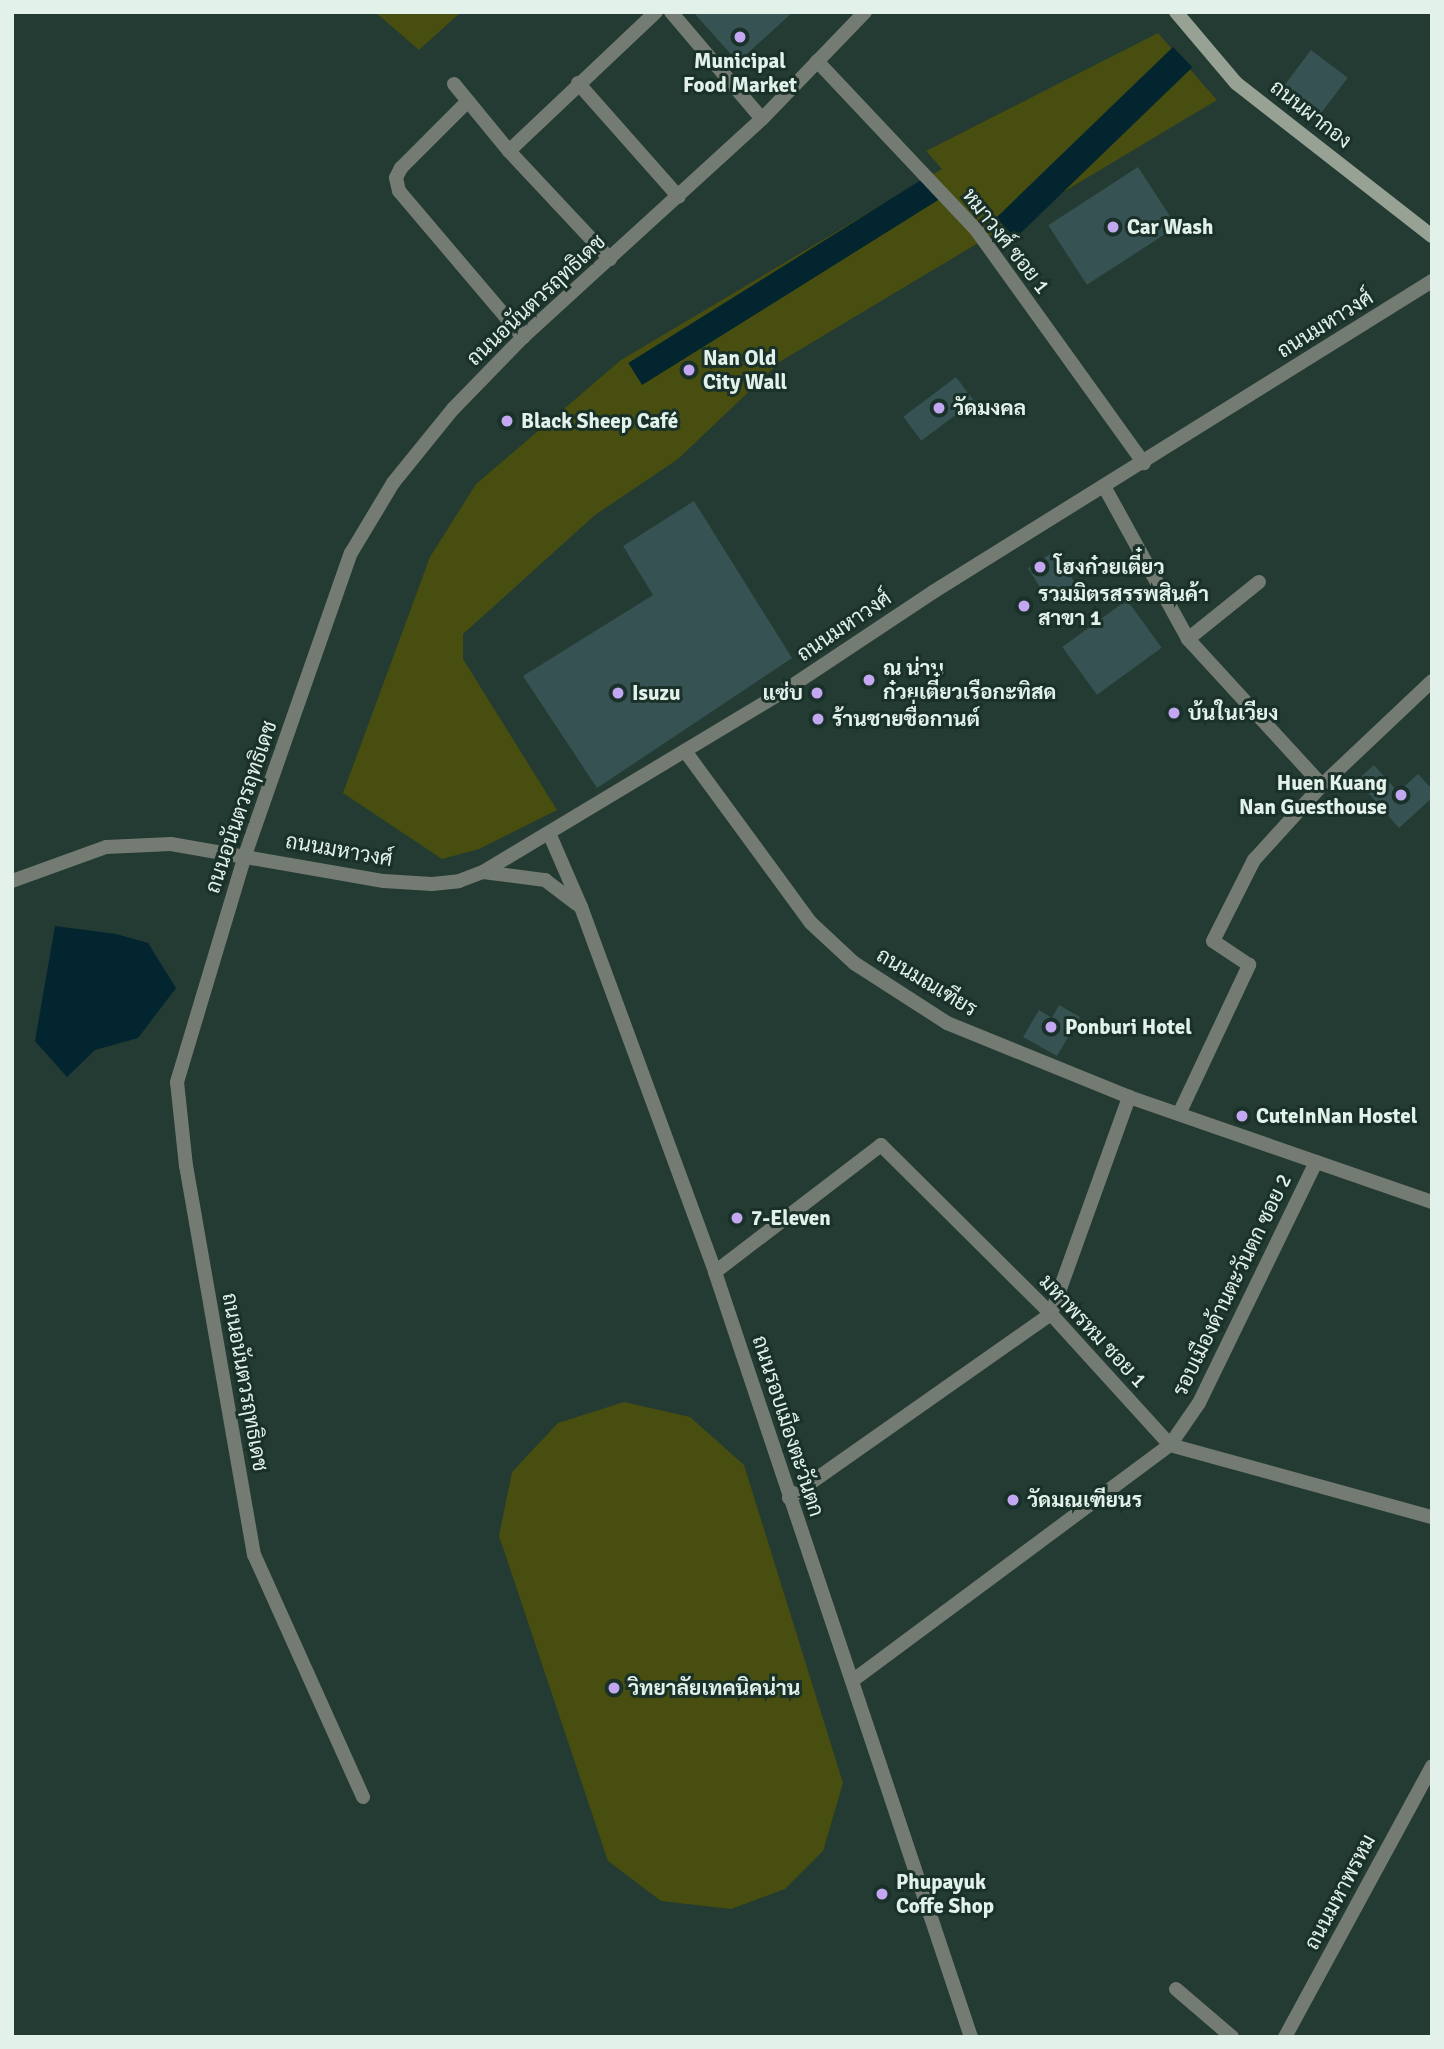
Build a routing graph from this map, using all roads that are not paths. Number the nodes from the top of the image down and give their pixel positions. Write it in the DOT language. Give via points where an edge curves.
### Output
graph roads {
  1 [pos="656,12"];
  2 [pos="671,12"];
  3 [pos="865,12"];
  4 [pos="1176,12"];
  5 [pos="817,61"];
  6 [pos="578,83"];
  7 [pos="454,84"];
  8 [pos="468,101"];
  9 [pos="762,119"];
  10 [pos="509,151"];
  11 [pos="679,197"];
  12 [pos="1432,236"];
  13 [pos="610,259"];
  14 [pos="1432,281"];
  15 [pos="523,337"];
  16 [pos="1144,463"];
  17 [pos="1105,488"];
  18 [pos="1259,582"];
  19 [pos="1188,639"];
  20 [pos="1432,681"];
  21 [pos="685,751"];
  22 [pos="1322,785"];
  23 [pos="549,833"];
  24 [pos="245,855"];
  25 [pos="482,872"];
  26 [pos="12,881"];
  27 [pos="581,907"];
  28 [pos="1129,1097"];
  29 [pos="1179,1114"];
  30 [pos="1316,1162"];
  31 [pos="1432,1202"];
  32 [pos="715,1272"];
  33 [pos="1051,1314"];
  34 [pos="1170,1445"];
  35 [pos="789,1498"];
  36 [pos="1432,1517"];
  37 [pos="852,1681"];
  38 [pos="1432,1766"];
  39 [pos="363,1797"];
  40 [pos="1176,1989"];
  41 [pos="971,2037"];
  42 [pos="1232,2037"];
  43 [pos="1285,2037"];
  1 -- 6 [label="street"];
  2 -- 9 [label="street"];
  3 -- 5 [label="street, ถนนอนันตวรฤทธิเดช"];
  4 -- 12 [label="main road, ถนนผากอง" via="1236,83"];
  5 -- 9 [label="street, ถนนอนันตวรฤทธิเดช"];
  5 -- 16 [label="street, หมาวงศ์ ซอย 1" via="977,231"];
  6 -- 10 [label="street"];
  6 -- 11 [label="street"];
  7 -- 8 [label="street"];
  8 -- 10 [label="street"];
  8 -- 15 [label="street" via="401,168 399,191"];
  9 -- 11 [label="street, ถนนอนันตวรฤทธิเดช"];
  10 -- 13 [label="street"];
  11 -- 13 [label="street, ถนนอนันตวรฤทธิเดช"];
  13 -- 15 [label="street, ถนนอนันตวรฤทธิเดช"];
  14 -- 16 [label="street, ถนนมหาวงศ์"];
  15 -- 24 [label="street, ถนนอนันตวรฤทธิเดช" via="453,409 393,482 351,554"];
  16 -- 17 [label="street, ถนนมหาวงศ์"];
  17 -- 19 [label="street"];
  17 -- 21 [label="street, ถนนมหาวงศ์"];
  18 -- 19 [label="street"];
  19 -- 22 [label="street"];
  20 -- 22 [label="street"];
  21 -- 23 [label="street, ถนนมหาวงศ์"];
  21 -- 28 [label="street, ถนนมณเฑียร" via="811,923 855,963 947,1023"];
  22 -- 29 [label="street" via="1254,860 1213,941 1249,965"];
  23 -- 25 [label="street, ถนนมหาวงศ์"];
  23 -- 27 [label="street, ถนนรอบเมืองตะวันตก"];
  24 -- 25 [label="street, ถนนมหาวงศ์" via="384,881 432,884"];
  24 -- 26 [label="street, ถนนมหาวงศ์" via="171,844 106,847"];
  24 -- 39 [label="street, ถนนอนันตวรฤทธิเดช" via="177,1082 186,1166 254,1555"];
  25 -- 27 [label="street" via="545,880"];
  27 -- 32 [label="street, ถนนรอบเมืองตะวันตก"];
  28 -- 29 [label="street, ถนนมณเฑียร"];
  28 -- 33 [label="street"];
  29 -- 30 [label="street, ถนนมณเฑียร"];
  30 -- 31 [label="street, ถนนมณเฑียร"];
  30 -- 34 [label="street, รอบเมืองด้านตะวันตก ซอย 2" via="1199,1403"];
  32 -- 33 [label="street, มหาพรหม ซอย 1" via="881,1145"];
  32 -- 35 [label="street, ถนนรอบเมืองตะวันตก"];
  33 -- 34 [label="street, มหาพรหม ซอย 1"];
  33 -- 35 [label="street"];
  34 -- 36 [label="street"];
  34 -- 37 [label="street, รอบเมืองด้านตะวันตก ซอย 2"];
  35 -- 37 [label="street, ถนนรอบเมืองตะวันตก"];
  37 -- 41 [label="street, ถนนรอบเมืองตะวันตก"];
  38 -- 43 [label="street, ถนนมหาพรหม"];
  40 -- 42 [label="street"];
}
